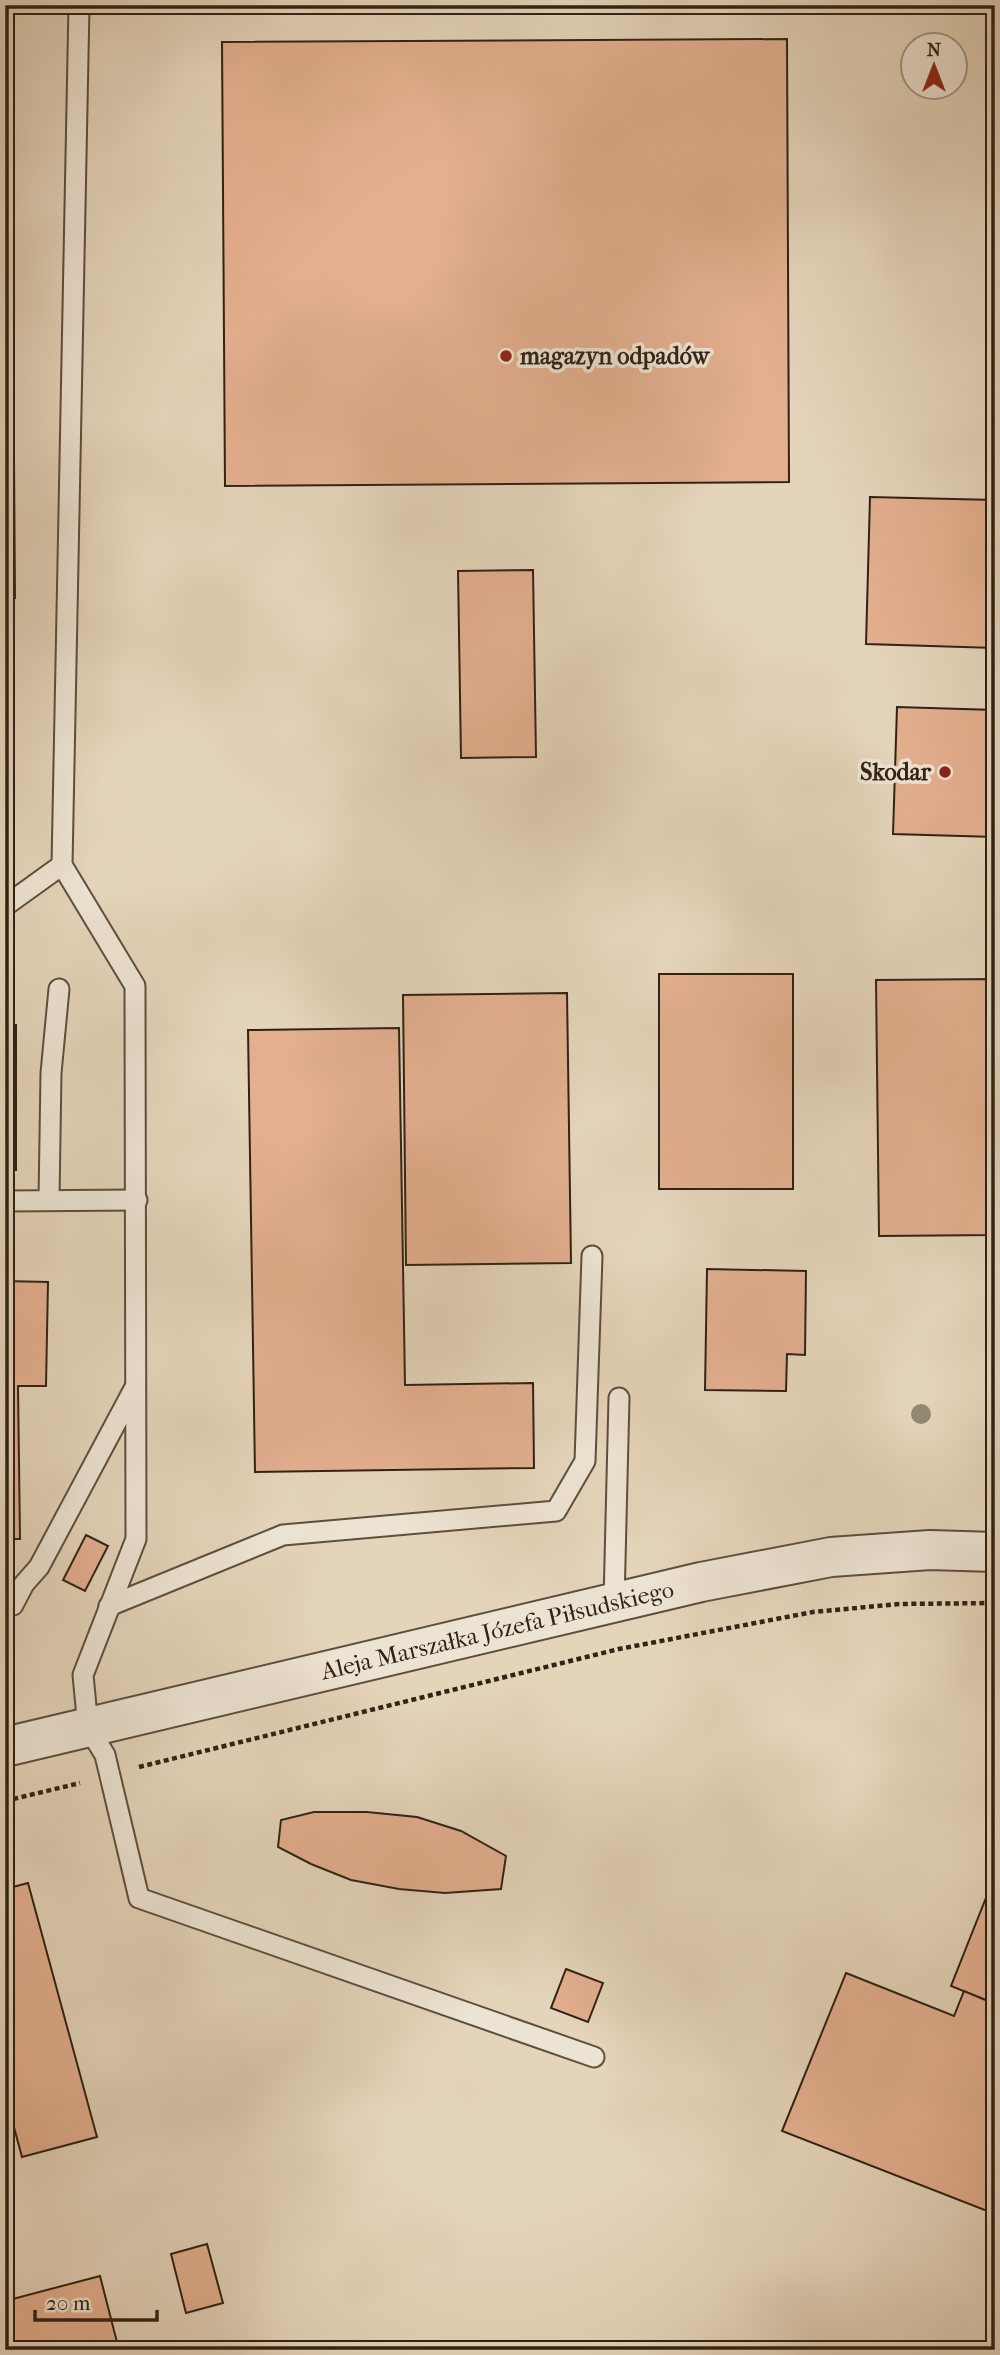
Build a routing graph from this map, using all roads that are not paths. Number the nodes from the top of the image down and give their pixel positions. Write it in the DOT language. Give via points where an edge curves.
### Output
graph roads {
  1 [pos="79,5"];
  2 [pos="62,865"];
  3 [pos="5,906"];
  4 [pos="59,989"];
  5 [pos="5,1200"];
  6 [pos="49,1200"];
  7 [pos="137,1200"];
  8 [pos="592,1256"];
  9 [pos="137,1385"];
  10 [pos="619,1398"];
  11 [pos="995,1552"];
  12 [pos="614,1602"];
  13 [pos="5,1605"];
  14 [pos="109,1606"];
  15 [pos="88,1727"];
  16 [pos="5,1747"];
  17 [pos="594,2057"];
  1 -- 2 [label="lane"];
  2 -- 3 [label="lane"];
  2 -- 7 [label="lane" via="135,986"];
  4 -- 6 [label="lane" via="51,1073"];
  5 -- 6 [label="lane"];
  6 -- 7 [label="lane"];
  7 -- 9 [label="lane"];
  8 -- 14 [label="lane" via="585,1461 556,1511 283,1535"];
  9 -- 13 [label="lane" via="39,1567 13,1605"];
  9 -- 14 [label="lane" via="136,1539"];
  10 -- 12 [label="lane"];
  11 -- 12 [label="street, Aleja Marszałka Józefa Piłsudskiego" via="930,1550 831,1557"];
  12 -- 15 [label="street, Aleja Marszałka Józefa Piłsudskiego"];
  14 -- 15 [label="lane" via="83,1675"];
  15 -- 16 [label="street, Aleja Marszałka Józefa Piłsudskiego"];
  15 -- 17 [label="lane" via="105,1755 139,1898"];
}
